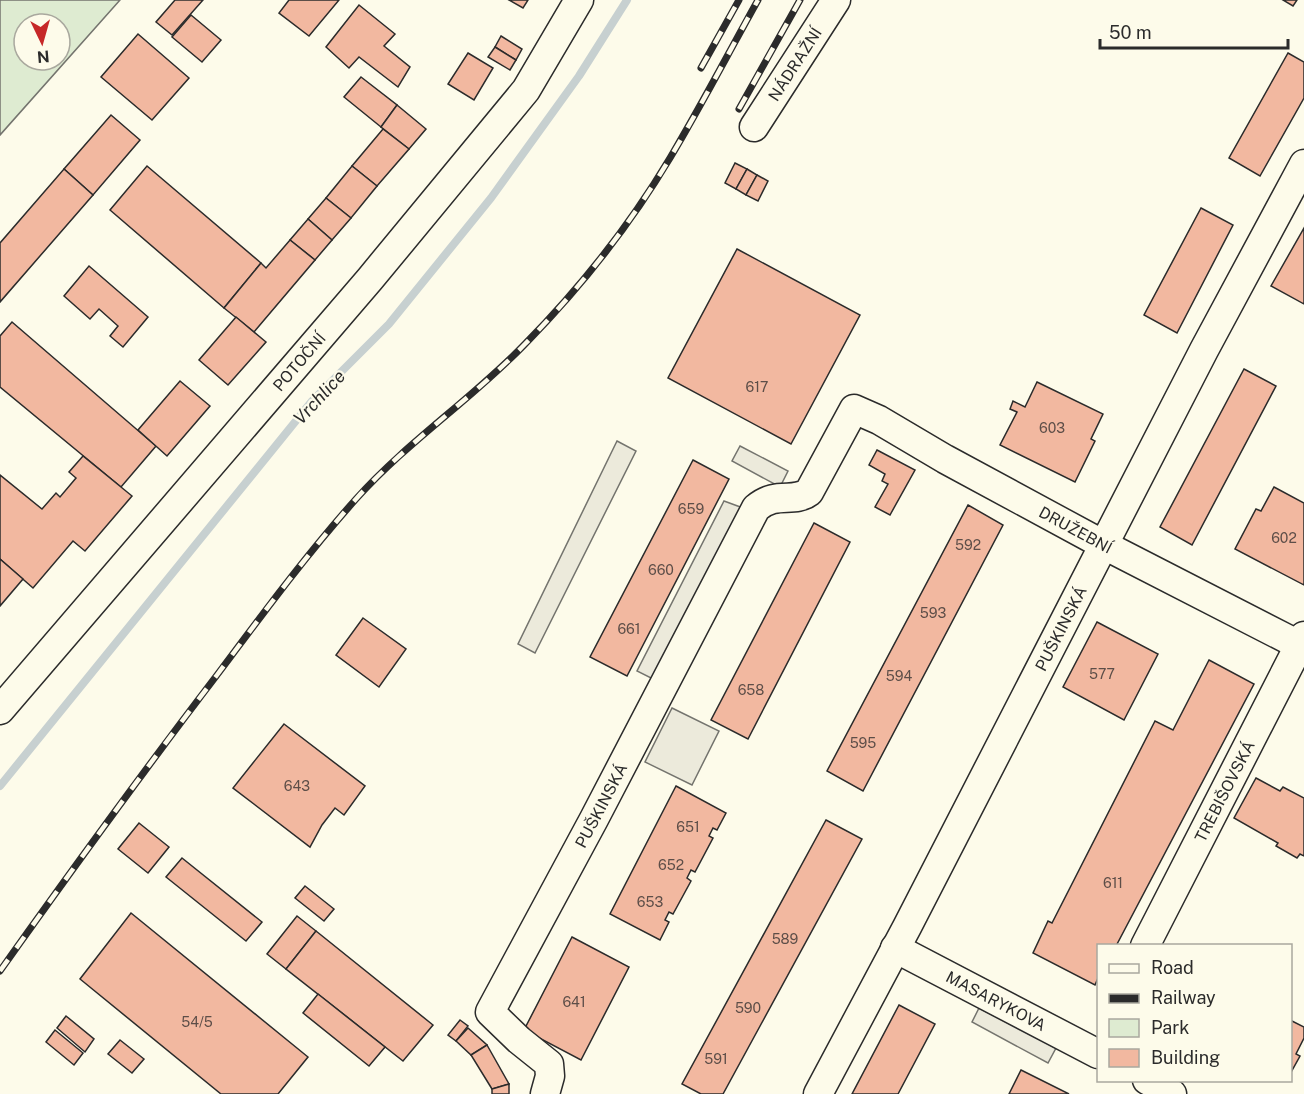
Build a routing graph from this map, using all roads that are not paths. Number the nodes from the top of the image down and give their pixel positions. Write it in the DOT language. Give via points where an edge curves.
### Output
graph roads {
  1 [pos="579,0"];
  2 [pos="836,0"];
  3 [pos="754,127"];
  4 [pos="1304,164"];
  5 [pos="854,410"];
  6 [pos="1104,545"];
  7 [pos="1301,640"];
  8 [pos="0,710"];
  9 [pos="1146,944"];
  10 [pos="895,948"];
  11 [pos="1096,1047"];
  12 [pos="1151,1082"];
  13 [pos="545,1094"];
  14 [pos="818,1094"];
  15 [pos="1172,1094"];
  1 -- 8 [label="street, POTOČNÍ" via="526,90 370,279"];
  2 -- 3 [label="street, NÁDRAŽNÍ"];
  4 -- 6 [label="street, PUŠKINSKÁ"];
  5 -- 6 [label="street, DRUŽEBNÍ" via="879,420"];
  5 -- 13 [label="street, PUŠKINSKÁ" via="809,492 803,497 778,497 756,508 490,1012 549,1064"];
  6 -- 7 [label="street, DRUŽEBNÍ"];
  6 -- 10 [label="street, PUŠKINSKÁ"];
  7 -- 9 [label="street, TREBIŠOVSKÁ"];
  10 -- 11 [label="street, MASARYKOVA"];
  10 -- 14 [label="street, PUŠKINSKÁ"];
  12 -- 15 [label="street"];
}
